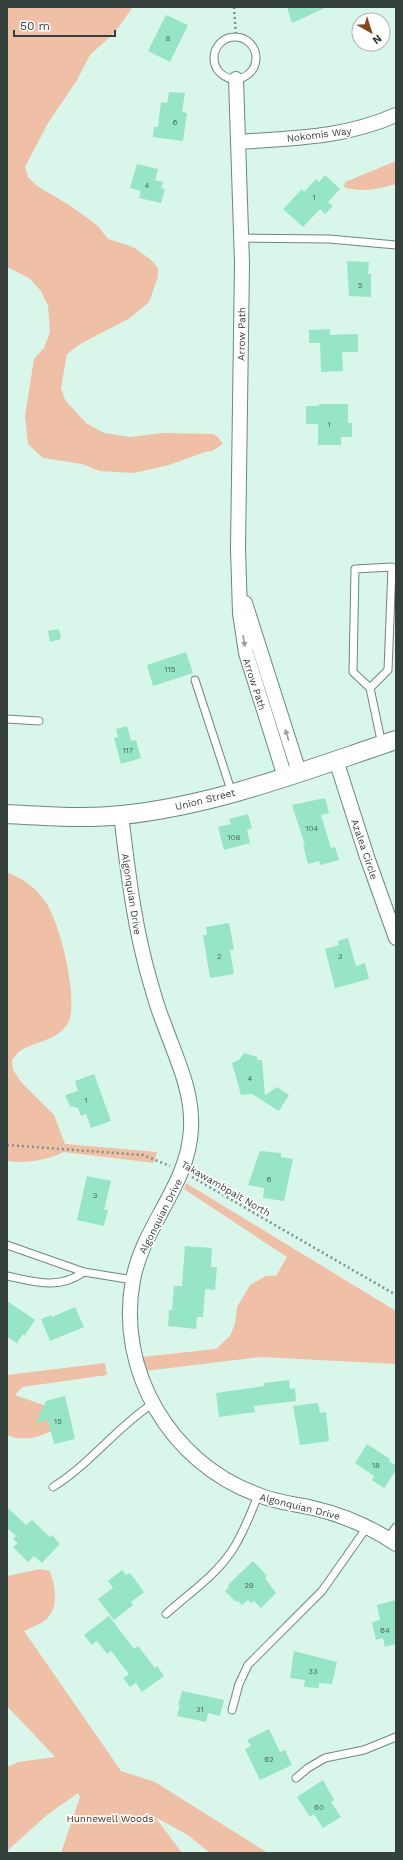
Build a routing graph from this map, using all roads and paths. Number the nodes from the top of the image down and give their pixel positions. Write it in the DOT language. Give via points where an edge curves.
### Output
graph roads {
  1 [pos="234,7"];
  2 [pos="236,36"];
  3 [pos="236,79"];
  4 [pos="396,115"];
  5 [pos="239,142"];
  6 [pos="241,238"];
  7 [pos="396,245"];
  8 [pos="195,680"];
  9 [pos="370,688"];
  10 [pos="7,719"];
  11 [pos="39,721"];
  12 [pos="389,742"];
  13 [pos="336,760"];
  14 [pos="292,774"];
  15 [pos="232,793"];
  16 [pos="7,814"];
  17 [pos="121,815"];
  18 [pos="396,938"];
  19 [pos="7,1145"];
  20 [pos="182,1171"];
  21 [pos="7,1245"];
  22 [pos="84,1272"];
  23 [pos="7,1276"];
  24 [pos="133,1280"];
  25 [pos="396,1295"];
  26 [pos="152,1404"];
  27 [pos="53,1487"];
  28 [pos="258,1496"];
  29 [pos="367,1527"];
  30 [pos="393,1536"];
  31 [pos="166,1614"];
  32 [pos="232,1710"];
  33 [pos="396,1737"];
  34 [pos="296,1778"];
  1 -- 2 [label="path"];
  2 -- 3 [label="lane" via="251,43 257,57 250,73 244,78"];
  2 -- 3 [label="lane" via="225,39 214,53 215,66 223,75"];
  3 -- 5 [label="street, Arrow Path"];
  4 -- 5 [label="street, Nokomis Way" via="337,134"];
  5 -- 6 [label="street, Arrow Path"];
  6 -- 7 [label="lane" via="322,239"];
  6 -- 14 [label="street, Arrow Path" via="238,550 240,613 246,653"];
  8 -- 15 [label="lane"];
  9 -- 9 [label="lane" via="353,672 354,569 392,567 388,670"];
  9 -- 12 [label="lane"];
  10 -- 11 [label="lane"];
  12 -- 13 [label="street, Union Street"];
  13 -- 14 [label="street, Union Street"];
  13 -- 18 [label="street, Azalea Circle"];
  14 -- 15 [label="street, Union Street"];
  15 -- 17 [label="street, Union Street" via="186,805"];
  16 -- 17 [label="street, Union Street" via="74,817"];
  17 -- 20 [label="street, Algonquian Drive" via="134,913 143,956 189,1098 191,1135"];
  19 -- 20 [label="path, Takawambpait North" via="144,1155"];
  20 -- 24 [label="street, Algonquian Drive" via="143,1247"];
  20 -- 25 [label="path, Takawambpait North"];
  21 -- 22 [label="lane"];
  22 -- 23 [label="lane" via="62,1283 36,1282"];
  22 -- 24 [label="lane"];
  24 -- 26 [label="street, Algonquian Drive" via="131,1316 134,1351 138,1369"];
  26 -- 27 [label="lane" via="124,1425 70,1476"];
  26 -- 28 [label="street, Algonquian Drive" via="171,1432 197,1460 226,1480"];
  28 -- 29 [label="street, Algonquian Drive" via="332,1513"];
  28 -- 31 [label="lane" via="231,1552"];
  29 -- 30 [label="street, Algonquian Drive"];
  29 -- 32 [label="lane" via="322,1591 248,1666 239,1684"];
  33 -- 34 [label="lane" via="364,1750 325,1758"];
}
